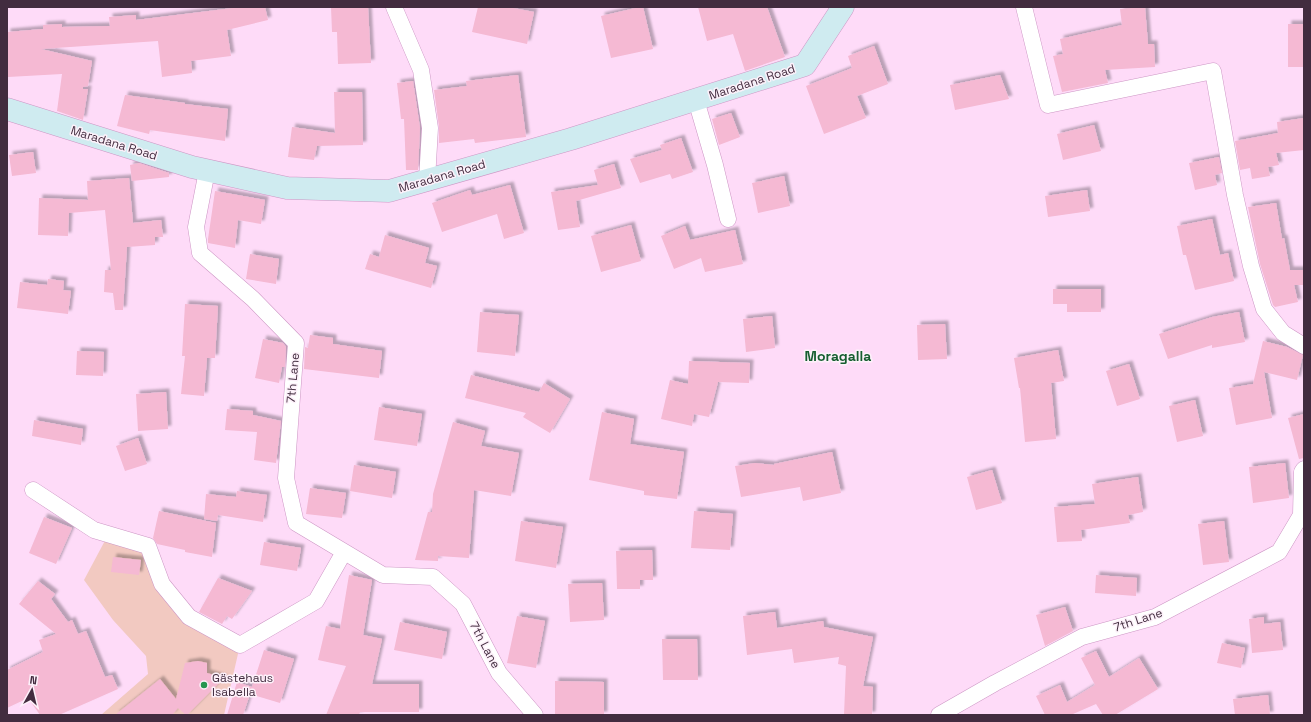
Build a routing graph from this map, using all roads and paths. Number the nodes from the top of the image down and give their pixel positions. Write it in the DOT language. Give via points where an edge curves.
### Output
graph roads {
  1 [pos="394,7"];
  2 [pos="843,7"];
  3 [pos="1024,7"];
  4 [pos="696,100"];
  5 [pos="7,109"];
  6 [pos="207,171"];
  7 [pos="427,180"];
  8 [pos="728,219"];
  9 [pos="1304,346"];
  10 [pos="1304,469"];
  11 [pos="33,490"];
  12 [pos="344,552"];
  13 [pos="535,715"];
  14 [pos="939,715"];
  1 -- 7 [label="street" via="421,70 430,128"];
  2 -- 4 [label="street, Maradana Road" via="805,65"];
  3 -- 9 [label="street" via="1048,104 1213,72 1235,195 1264,310 1283,333"];
  4 -- 7 [label="street, Maradana Road"];
  4 -- 8 [label="street"];
  5 -- 6 [label="street, Maradana Road"];
  6 -- 7 [label="street, Maradana Road" via="287,188 389,191"];
  6 -- 12 [label="street, 7th Lane" via="196,228 200,253 296,343 286,478 296,523"];
  10 -- 14 [label="street, 7th Lane" via="1301,515 1279,552 1155,617 1082,637"];
  11 -- 12 [label="street" via="94,530 148,546 162,584 189,618 240,645 316,601"];
  12 -- 13 [label="street, 7th Lane" via="383,575 433,577 463,604 499,673"];
}
